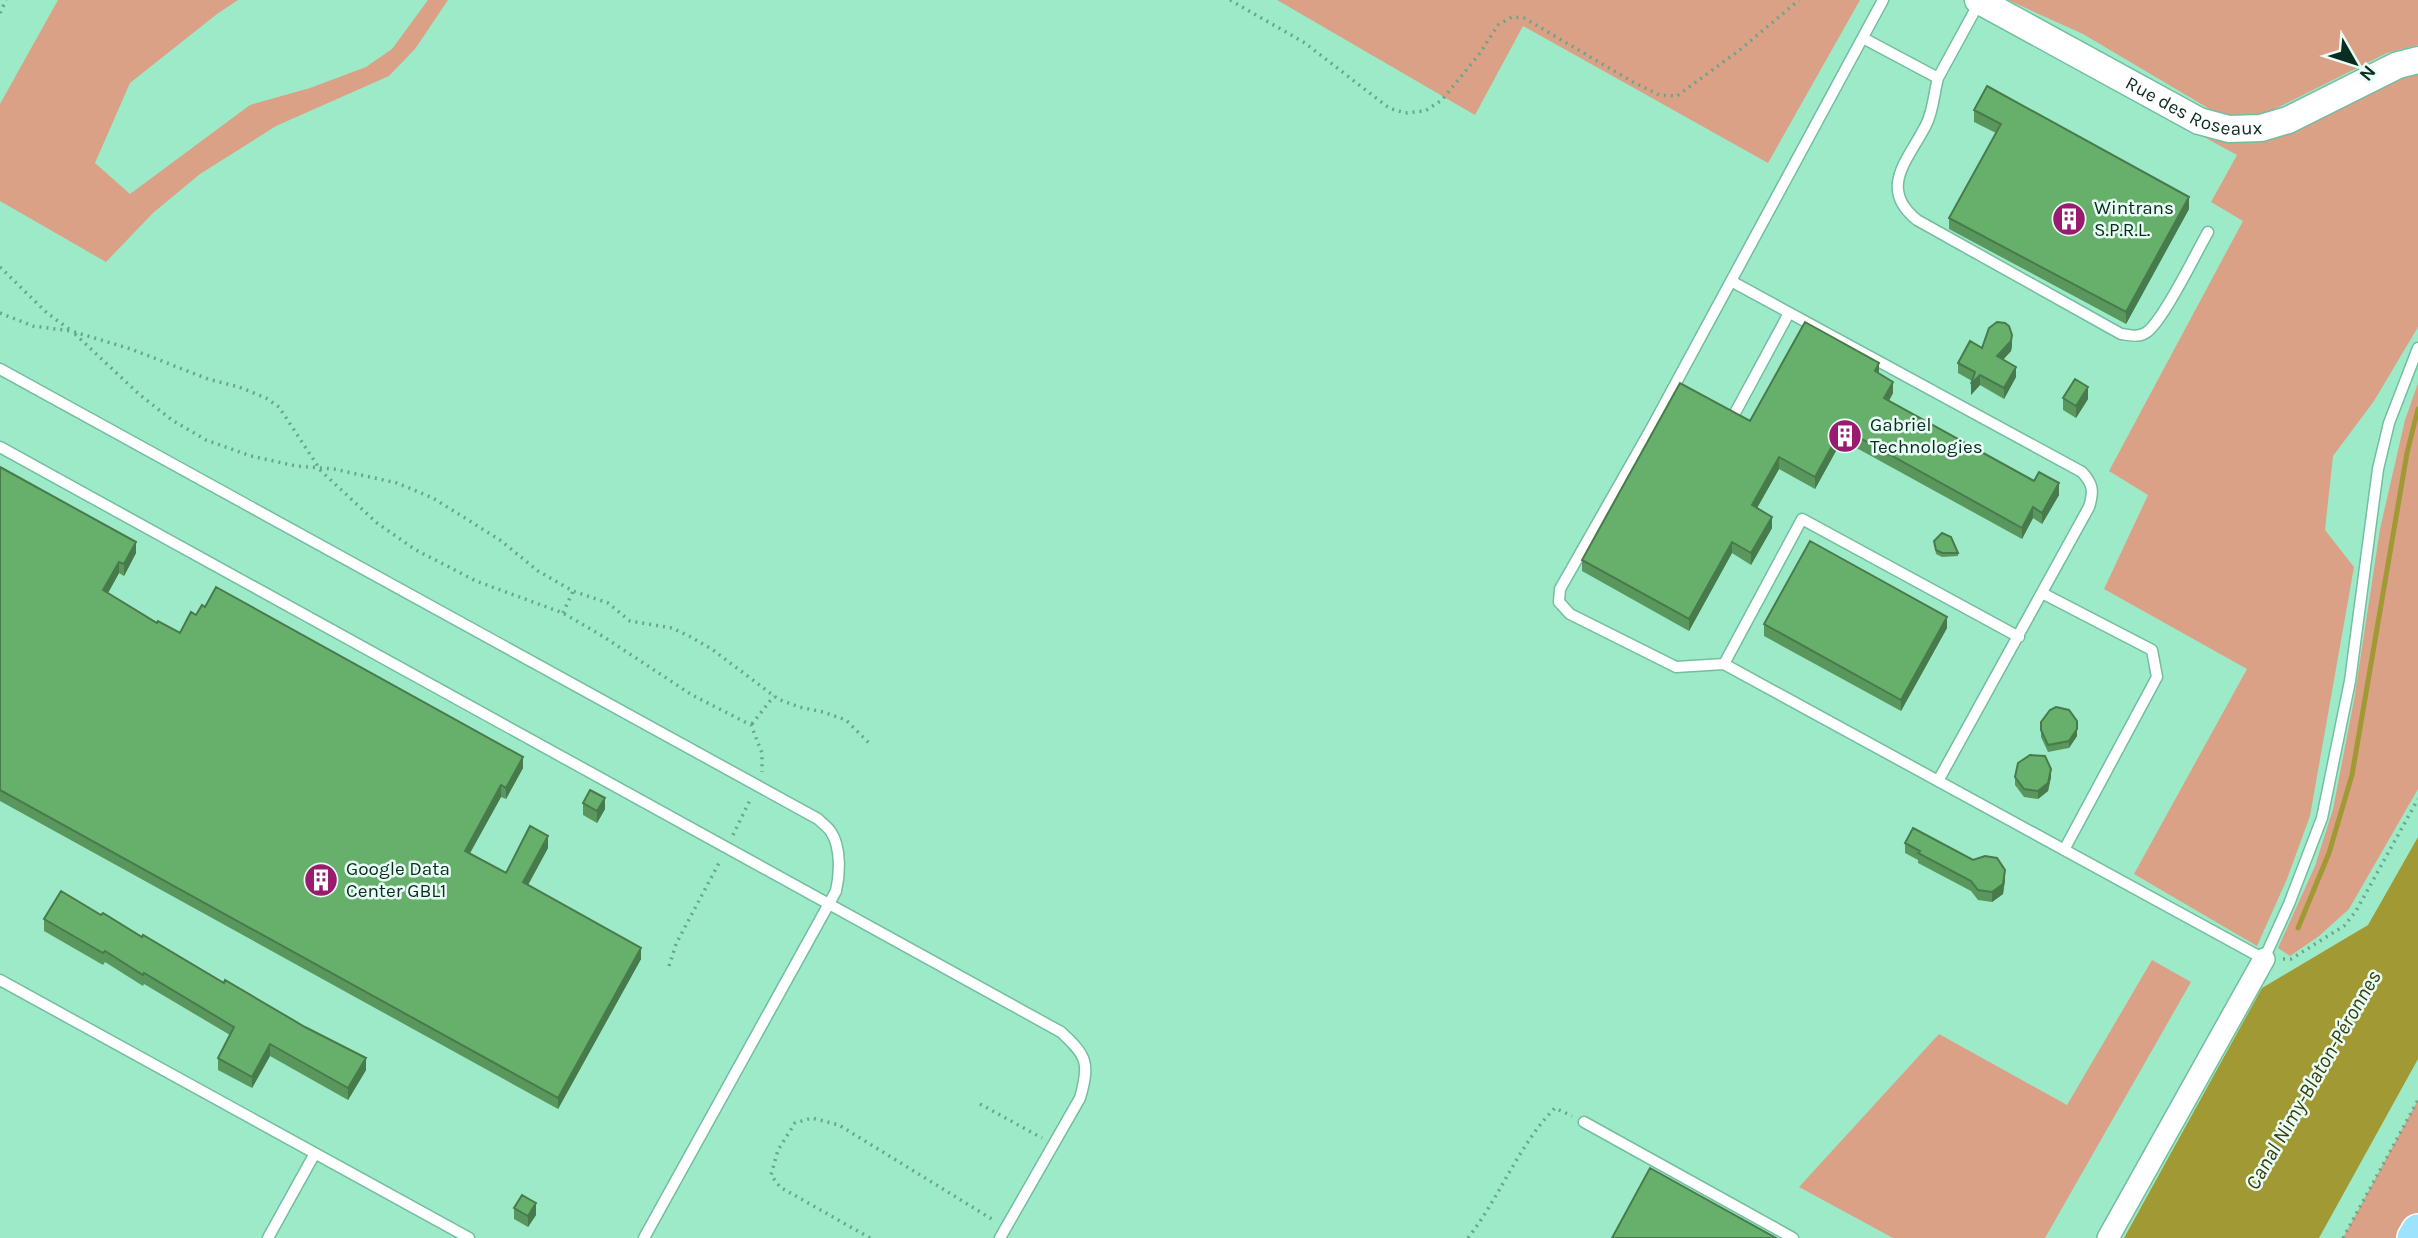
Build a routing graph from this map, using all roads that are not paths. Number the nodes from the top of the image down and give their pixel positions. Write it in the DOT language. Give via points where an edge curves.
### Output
graph roads {
  1 [pos="1883,0"];
  2 [pos="1979,1"];
  3 [pos="1863,38"];
  4 [pos="2418,60"];
  5 [pos="1938,78"];
  6 [pos="2208,232"];
  7 [pos="1731,281"];
  8 [pos="1789,313"];
  9 [pos="2418,348"];
  10 [pos="0,369"];
  11 [pos="1735,413"];
  12 [pos="0,447"];
  13 [pos="2042,593"];
  14 [pos="2018,637"];
  15 [pos="1724,664"];
  16 [pos="1938,781"];
  17 [pos="2064,850"];
  18 [pos="828,905"];
  19 [pos="2264,959"];
  20 [pos="0,980"];
  21 [pos="1584,1122"];
  22 [pos="314,1155"];
  23 [pos="2418,1231"];
  24 [pos="1003,1233"];
  25 [pos="268,1238"];
  26 [pos="469,1238"];
  27 [pos="643,1238"];
  28 [pos="1793,1238"];
  29 [pos="2108,1238"];
  30 [pos="2414,1238"];
  1 -- 3 [label="lane"];
  2 -- 4 [label="street, Rue des Roseaux" via="2199,121 2229,129 2261,128 2288,120 2398,65"];
  2 -- 5 [label="lane"];
  3 -- 5 [label="lane"];
  3 -- 7 [label="lane"];
  5 -- 6 [label="lane" via="1927,122 1897,179 1909,214 1929,227 2121,334 2137,336 2159,318"];
  7 -- 8 [label="lane"];
  7 -- 15 [label="lane" via="1560,589 1559,602 1570,614 1676,667"];
  8 -- 11 [label="lane"];
  8 -- 13 [label="lane" via="2082,472 2093,492 2090,507"];
  9 -- 19 [label="lane" via="2389,424 2378,469 2350,681 2322,818"];
  10 -- 18 [label="lane" via="818,819 832,833 837,850 838,880"];
  12 -- 18 [label="lane"];
  13 -- 14 [label="lane"];
  13 -- 17 [label="lane" via="2152,650 2157,677"];
  14 -- 15 [label="lane" via="1802,519"];
  14 -- 16 [label="lane"];
  15 -- 16 [label="lane"];
  16 -- 17 [label="lane"];
  17 -- 19 [label="lane"];
  18 -- 24 [label="lane" via="1061,1032 1081,1051 1086,1064 1080,1098"];
  18 -- 27 [label="lane"];
  19 -- 29 [label="street"];
  20 -- 22 [label="lane"];
  21 -- 28 [label="lane"];
  22 -- 25 [label="lane"];
  22 -- 26 [label="lane"];
  23 -- 30 [label="main road"];
}
